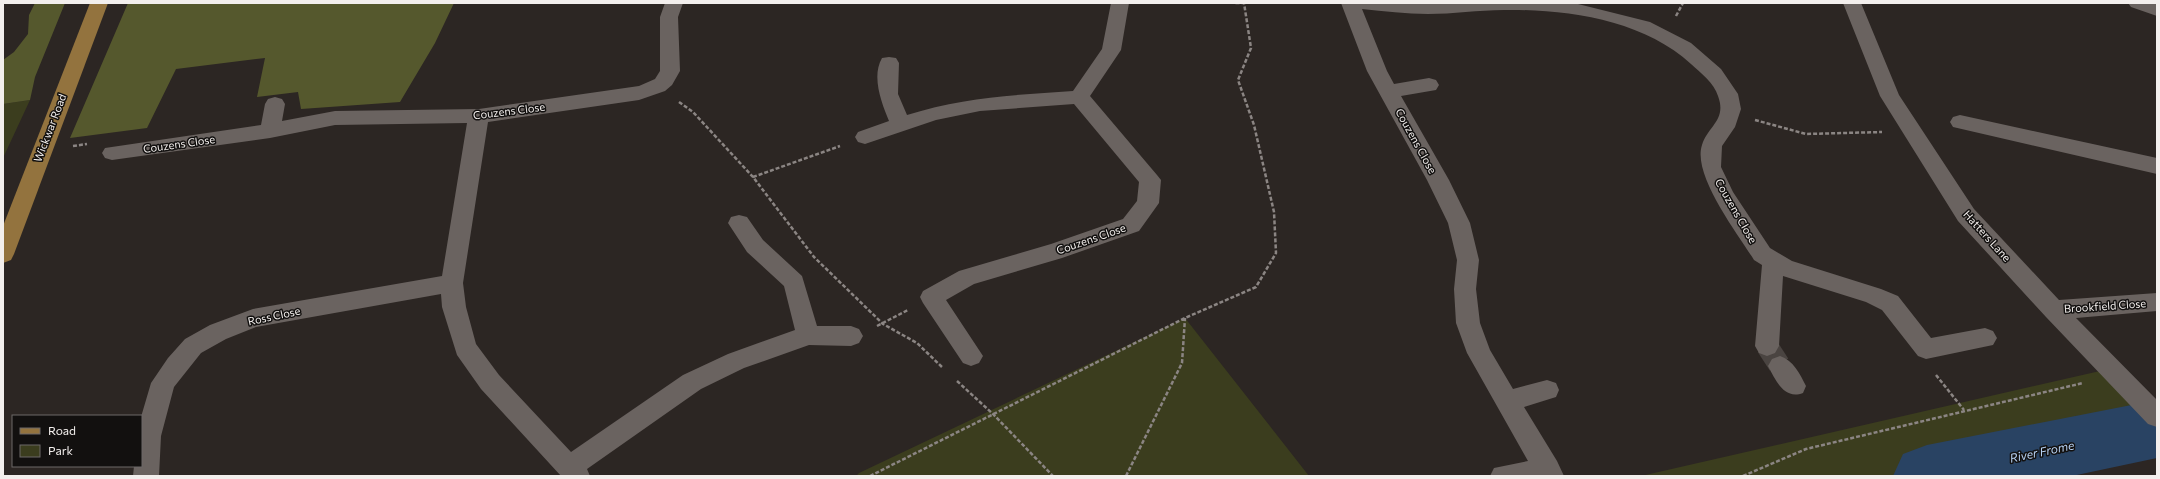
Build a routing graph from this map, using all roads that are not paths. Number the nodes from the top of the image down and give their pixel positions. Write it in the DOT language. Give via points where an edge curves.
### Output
graph roads {
  1 [pos="98,3"];
  2 [pos="674,3"];
  3 [pos="1120,3"];
  4 [pos="1350,3"];
  5 [pos="1355,3"];
  6 [pos="1852,3"];
  7 [pos="2137,3"];
  8 [pos="2157,10"];
  9 [pos="889,64"];
  10 [pos="1429,85"];
  11 [pos="1388,92"];
  12 [pos="1079,98"];
  13 [pos="275,104"];
  14 [pos="479,116"];
  15 [pos="1960,122"];
  16 [pos="901,125"];
  17 [pos="270,131"];
  18 [pos="865,137"];
  19 [pos="112,153"];
  20 [pos="2157,166"];
  21 [pos="739,223"];
  22 [pos="3,254"];
  23 [pos="1773,261"];
  24 [pos="452,283"];
  25 [pos="2157,302"];
  26 [pos="2054,310"];
  27 [pos="808,335"];
  28 [pos="851,336"];
  29 [pos="1985,338"];
  30 [pos="1767,346"];
  31 [pos="971,356"];
  32 [pos="1780,366"];
  33 [pos="1794,386"];
  34 [pos="1548,390"];
  35 [pos="1507,401"];
  36 [pos="2151,410"];
  37 [pos="573,471"];
  38 [pos="1549,472"];
  39 [pos="146,476"];
  40 [pos="1504,476"];
  1 -- 22 [label="main road, Wickwar Road"];
  2 -- 14 [label="street, Couzens Close" via="669,17 670,71 660,87 639,93"];
  3 -- 12 [label="street" via="1111,50"];
  4 -- 11 [label="street, Couzens Close"];
  5 -- 23 [label="street, Couzens Close" via="1428,8 1504,4 1553,5 1643,26 1684,47 1714,74 1728,94 1731,109 1725,127 1712,145 1711,167 1724,195 1762,254"];
  6 -- 26 [label="street, Hatters Lane" via="1890,96 1966,215"];
  7 -- 8 [label="street"];
  9 -- 16 [label="street" via="888,94"];
  10 -- 11 [label="street"];
  11 -- 35 [label="street, Couzens Close" via="1438,180 1458,223 1468,260 1465,289 1468,322 1479,353"];
  12 -- 16 [label="street" via="980,104 933,114"];
  12 -- 31 [label="street, Couzens Close" via="1150,180 1148,202 1131,225 1054,252 967,276 932,297"];
  13 -- 17 [label="street"];
  14 -- 17 [label="street, Couzens Close" via="335,118"];
  14 -- 24 [label="street"];
  15 -- 20 [label="street"];
  16 -- 18 [label="street"];
  17 -- 19 [label="street, Couzens Close"];
  21 -- 27 [label="street" via="755,246 794,282"];
  23 -- 29 [label="street, Couzens Close" via="1785,268 1873,295 1890,303 1926,349"];
  23 -- 30 [label="street"];
  24 -- 37 [label="street" via="454,307 465,348 490,382"];
  24 -- 39 [label="street, Ross Close" via="253,318 218,332 193,346 163,383 148,436"];
  25 -- 26 [label="street, Brookfield Close"];
  26 -- 36 [label="street, Hatters Lane"];
  27 -- 28 [label="street"];
  27 -- 37 [label="street" via="736,361 692,382"];
  32 -- 33 [label="street"];
  34 -- 35 [label="street"];
  35 -- 38 [label="street, Couzens Close"];
  38 -- 40 [label="street"];
}
